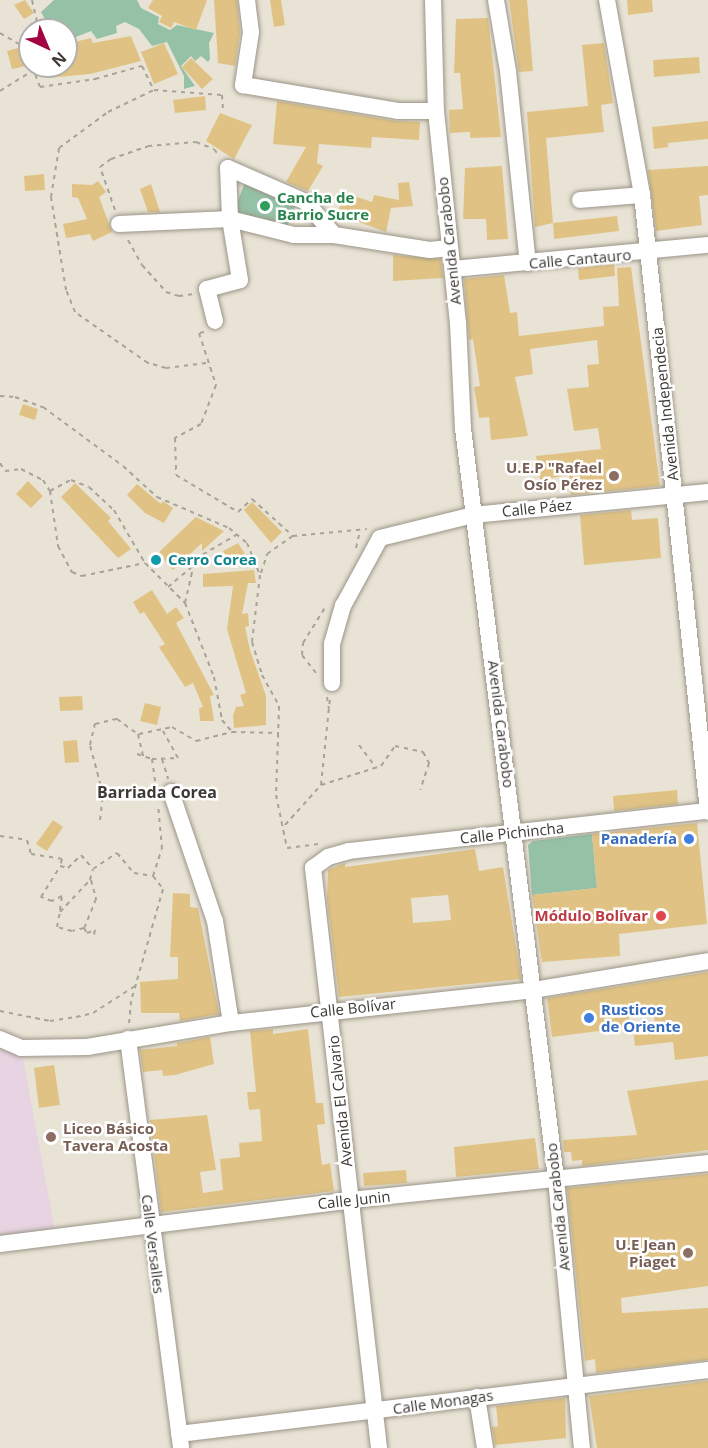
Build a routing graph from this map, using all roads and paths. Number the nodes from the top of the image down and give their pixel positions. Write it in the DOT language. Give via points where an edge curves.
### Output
graph roads {
  1 [pos="32,0"];
  2 [pos="247,0"];
  3 [pos="433,0"];
  4 [pos="496,0"];
  5 [pos="607,0"];
  6 [pos="36,18"];
  7 [pos="0,33"];
  8 [pos="18,44"];
  9 [pos="21,78"];
  10 [pos="37,78"];
  11 [pos="154,90"];
  12 [pos="0,91"];
  13 [pos="436,111"];
  14 [pos="228,168"];
  15 [pos="642,195"];
  16 [pos="580,200"];
  17 [pos="230,219"];
  18 [pos="119,224"];
  19 [pos="334,235"];
  20 [pos="708,245"];
  21 [pos="449,248"];
  22 [pos="648,253"];
  23 [pos="528,263"];
  24 [pos="453,269"];
  25 [pos="207,289"];
  26 [pos="215,321"];
  27 [pos="0,396"];
  28 [pos="0,463"];
  29 [pos="50,491"];
  30 [pos="708,492"];
  31 [pos="674,495"];
  32 [pos="473,515"];
  33 [pos="372,528"];
  34 [pos="237,535"];
  35 [pos="293,536"];
  36 [pos="145,563"];
  37 [pos="192,567"];
  38 [pos="260,574"];
  39 [pos="168,587"];
  40 [pos="185,603"];
  41 [pos="332,683"];
  42 [pos="163,731"];
  43 [pos="232,732"];
  44 [pos="279,733"];
  45 [pos="138,734"];
  46 [pos="359,745"];
  47 [pos="137,753"];
  48 [pos="143,756"];
  49 [pos="152,759"];
  50 [pos="162,759"];
  51 [pos="375,766"];
  52 [pos="321,785"];
  53 [pos="420,790"];
  54 [pos="161,792"];
  55 [pos="708,811"];
  56 [pos="100,819"];
  57 [pos="285,825"];
  58 [pos="515,832"];
  59 [pos="0,836"];
  60 [pos="331,843"];
  61 [pos="317,863"];
  62 [pos="60,866"];
  63 [pos="93,869"];
  64 [pos="153,876"];
  65 [pos="90,879"];
  66 [pos="60,912"];
  67 [pos="84,928"];
  68 [pos="93,939"];
  69 [pos="708,961"];
  70 [pos="135,986"];
  71 [pos="533,990"];
  72 [pos="0,1011"];
  73 [pos="330,1011"];
  74 [pos="231,1023"];
  75 [pos="0,1039"];
  76 [pos="128,1039"];
  77 [pos="708,1163"];
  78 [pos="556,1179"];
  79 [pos="351,1200"];
  80 [pos="150,1225"];
  81 [pos="0,1244"];
  82 [pos="708,1370"];
  83 [pos="578,1385"];
  84 [pos="477,1397"];
  85 [pos="375,1412"];
  86 [pos="180,1441"];
  87 [pos="379,1448"];
  88 [pos="485,1448"];
  89 [pos="582,1448"];
  1 -- 6 [label="path"];
  2 -- 13 [label="street" via="251,32 243,85 398,111"];
  3 -- 13 [label="street, Avenida Carabobo"];
  4 -- 23 [label="street" via="508,71"];
  5 -- 15 [label="street, Avenida Independecia"];
  7 -- 8 [label="path"];
  9 -- 12 [label="path"];
  10 -- 11 [label="path" via="40,87 95,79 142,66"];
  13 -- 21 [label="street, Avenida Carabobo"];
  14 -- 17 [label="street"];
  14 -- 18 [label="path" via="214,149 196,141 148,146 111,159 100,167"];
  14 -- 19 [label="street" via="306,202"];
  15 -- 16 [label="street"];
  15 -- 22 [label="street, Avenida Independecia"];
  17 -- 18 [label="street"];
  17 -- 19 [label="street" via="294,235"];
  17 -- 25 [label="street" via="240,280"];
  18 -- 25 [label="path" via="142,265 166,292 179,296"];
  19 -- 21 [label="street" via="366,243 430,250"];
  20 -- 22 [label="street, Calle Cantauro"];
  21 -- 24 [label="street, Avenida Carabobo"];
  22 -- 23 [label="street, Calle Cantauro"];
  22 -- 31 [label="street, Avenida Independecia"];
  23 -- 24 [label="street, Calle Cantauro"];
  24 -- 32 [label="street, Avenida Carabobo"];
  25 -- 26 [label="street"];
  26 -- 35 [label="path" via="217,331 200,333 216,386 201,424 175,438 173,468 176,475 238,512 252,499"];
  27 -- 34 [label="path" via="43,407 123,466 157,497"];
  28 -- 29 [label="path" via="5,471 21,469 43,480"];
  29 -- 36 [label="path" via="71,480 90,487 114,510"];
  29 -- 36 [label="path" via="58,525 58,546 72,572 82,576"];
  30 -- 31 [label="street, Calle Páez"];
  31 -- 32 [label="street, Calle Páez"];
  31 -- 55 [label="street, Avenida Independecia"];
  32 -- 41 [label="street, Calle Páez" via="380,538 343,606 332,644"];
  32 -- 58 [label="street, Avenida Carabobo"];
  33 -- 35 [label="path"];
  34 -- 37 [label="path" via="195,559"];
  34 -- 38 [label="path" via="246,543"];
  35 -- 38 [label="path" via="267,554"];
  36 -- 39 [label="path"];
  37 -- 39 [label="path"];
  37 -- 40 [label="path"];
  38 -- 44 [label="path" via="252,642 262,675 279,706"];
  39 -- 40 [label="path"];
  40 -- 43 [label="path" via="214,677 222,720"];
  41 -- 52 [label="path"];
  42 -- 43 [label="path" via="172,727 196,741"];
  42 -- 45 [label="path"];
  42 -- 50 [label="path" via="178,758"];
  43 -- 44 [label="path"];
  44 -- 57 [label="path" via="276,795"];
  45 -- 48 [label="path"];
  45 -- 56 [label="path" via="117,719 95,724 90,745 103,794"];
  46 -- 51 [label="path"];
  47 -- 48 [label="path"];
  48 -- 49 [label="path"];
  49 -- 50 [label="path"];
  49 -- 54 [label="path"];
  50 -- 54 [label="path"];
  51 -- 52 [label="path"];
  51 -- 53 [label="path" via="381,766 395,746 423,752 429,764"];
  52 -- 57 [label="path"];
  54 -- 64 [label="path" via="162,849"];
  54 -- 74 [label="street" via="215,921"];
  55 -- 58 [label="street, Calle Pichincha"];
  57 -- 60 [label="path" via="287,848"];
  58 -- 61 [label="street, Calle Pichincha" via="349,851"];
  58 -- 71 [label="street, Avenida Carabobo"];
  59 -- 62 [label="path" via="27,840 31,854 62,859"];
  61 -- 73 [label="street, Avenida El Calvario" via="311,875"];
  62 -- 63 [label="path" via="68,868 81,855"];
  62 -- 66 [label="path" via="41,897 52,901 62,896"];
  63 -- 64 [label="path" via="117,853 134,873"];
  63 -- 65 [label="path"];
  64 -- 70 [label="path" via="163,889"];
  65 -- 66 [label="path"];
  65 -- 67 [label="path" via="96,899"];
  66 -- 67 [label="path" via="57,927 72,931"];
  67 -- 68 [label="path" via="87,933 95,930"];
  69 -- 71 [label="street, Calle Bolívar"];
  70 -- 72 [label="path" via="93,1013 76,1017 50,1021"];
  70 -- 76 [label="path"];
  71 -- 73 [label="street, Calle Bolívar"];
  71 -- 78 [label="street, Avenida Carabobo"];
  73 -- 74 [label="street, Calle Bolívar"];
  73 -- 79 [label="street, Avenida El Calvario"];
  74 -- 76 [label="street, Calle Bolívar"];
  75 -- 76 [label="street, Calle Bolívar" via="21,1048 87,1047"];
  76 -- 80 [label="street, Calle Versalles"];
  77 -- 78 [label="street, Calle Junin"];
  78 -- 79 [label="street, Calle Junin"];
  78 -- 83 [label="street, Avenida Carabobo"];
  79 -- 80 [label="street, Calle Junin"];
  79 -- 85 [label="street, Avenida El Calvario"];
  80 -- 81 [label="street, Calle Junin"];
  80 -- 86 [label="street, Calle Versalles"];
  82 -- 83 [label="street, Calle Monagas"];
  83 -- 84 [label="street, Calle Monagas"];
  83 -- 89 [label="street, Avenida Carabobo"];
  84 -- 85 [label="street, Calle Monagas"];
  84 -- 88 [label="street"];
  85 -- 86 [label="street, Calle Monagas"];
  85 -- 87 [label="street, Avenida El Calvario"];
}
